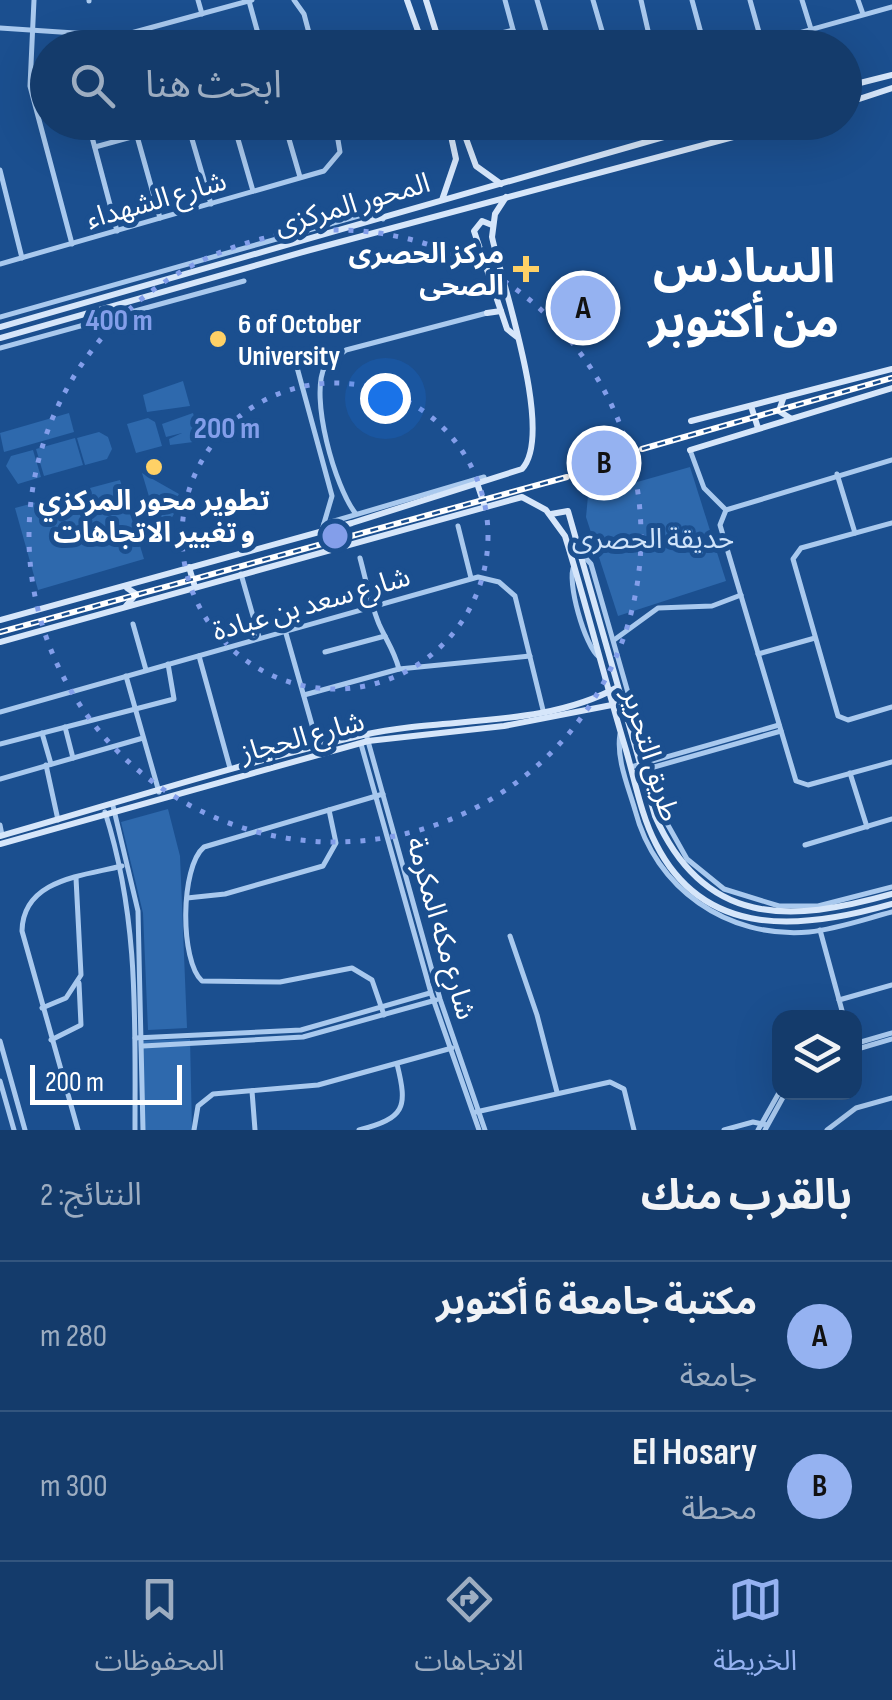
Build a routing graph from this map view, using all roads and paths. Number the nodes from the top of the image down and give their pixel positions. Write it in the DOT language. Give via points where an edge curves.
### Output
graph roads {
  1 [pos="34,0"];
  2 [pos="198,0"];
  3 [pos="250,0"];
  4 [pos="294,0"];
  5 [pos="407,0"];
  6 [pos="506,0"];
  7 [pos="537,0"];
  8 [pos="593,0"];
  9 [pos="641,0"];
  10 [pos="692,0"];
  11 [pos="750,0"];
  12 [pos="802,0"];
  13 [pos="858,0"];
  14 [pos="427,2"];
  15 [pos="892,7"];
  16 [pos="410,10"];
  17 [pos="202,14"];
  18 [pos="862,14"];
  19 [pos="434,24"];
  20 [pos="0,28"];
  21 [pos="811,29"];
  22 [pos="32,30"];
  23 [pos="148,30"];
  24 [pos="258,30"];
  25 [pos="308,30"];
  26 [pos="418,30"];
  27 [pos="422,30"];
  28 [pos="436,30"];
  29 [pos="513,30"];
  30 [pos="546,30"];
  31 [pos="602,30"];
  32 [pos="648,30"];
  33 [pos="700,30"];
  34 [pos="758,30"];
  35 [pos="808,30"];
  36 [pos="30,31"];
  37 [pos="892,75"];
  38 [pos="862,82"];
  39 [pos="892,88"];
  40 [pos="862,98"];
  41 [pos="44,140"];
  42 [pos="92,140"];
  43 [pos="121,140"];
  44 [pos="138,140"];
  45 [pos="192,140"];
  46 [pos="238,140"];
  47 [pos="289,140"];
  48 [pos="338,140"];
  49 [pos="452,140"];
  50 [pos="467,140"];
  51 [pos="654,140"];
  52 [pos="714,140"];
  53 [pos="94,147"];
  54 [pos="0,170"];
  55 [pos="300,178"];
  56 [pos="502,184"];
  57 [pos="253,192"];
  58 [pos="506,197"];
  59 [pos="442,200"];
  60 [pos="211,204"];
  61 [pos="160,218"];
  62 [pos="382,218"];
  63 [pos="492,225"];
  64 [pos="117,231"];
  65 [pos="72,244"];
  66 [pos="22,258"];
  67 [pos="0,264"];
  68 [pos="244,281"];
  69 [pos="501,310"];
  70 [pos="488,313"];
  71 [pos="0,317"];
  72 [pos="0,327"];
  73 [pos="517,336"];
  74 [pos="0,338"];
  75 [pos="0,348"];
  76 [pos="294,360"];
  77 [pos="892,369"];
  78 [pos="892,388"];
  79 [pos="784,398"];
  80 [pos="751,406"];
  81 [pos="790,418"];
  82 [pos="691,421"];
  83 [pos="758,428"];
  84 [pos="690,450"];
  85 [pos="892,460"];
  86 [pos="837,474"];
  87 [pos="484,476"];
  88 [pos="478,486"];
  89 [pos="485,507"];
  90 [pos="356,514"];
  91 [pos="550,514"];
  92 [pos="723,514"];
  93 [pos="892,523"];
  94 [pos="458,526"];
  95 [pos="323,528"];
  96 [pos="855,533"];
  97 [pos="580,554"];
  98 [pos="360,558"];
  99 [pos="189,568"];
  100 [pos="241,574"];
  101 [pos="472,578"];
  102 [pos="119,588"];
  103 [pos="195,588"];
  104 [pos="741,595"];
  105 [pos="125,607"];
  106 [pos="372,607"];
  107 [pos="0,620"];
  108 [pos="133,624"];
  109 [pos="285,630"];
  110 [pos="386,636"];
  111 [pos="258,637"];
  112 [pos="815,638"];
  113 [pos="614,640"];
  114 [pos="0,642"];
  115 [pos="325,652"];
  116 [pos="758,654"];
  117 [pos="199,656"];
  118 [pos="530,656"];
  119 [pos="168,664"];
  120 [pos="399,669"];
  121 [pos="146,670"];
  122 [pos="126,676"];
  123 [pos="618,687"];
  124 [pos="609,692"];
  125 [pos="304,695"];
  126 [pos="618,704"];
  127 [pos="892,707"];
  128 [pos="135,708"];
  129 [pos="544,710"];
  130 [pos="0,712"];
  131 [pos="65,727"];
  132 [pos="780,728"];
  133 [pos="620,731"];
  134 [pos="42,733"];
  135 [pos="143,738"];
  136 [pos="363,738"];
  137 [pos="0,744"];
  138 [pos="318,746"];
  139 [pos="73,758"];
  140 [pos="892,762"];
  141 [pos="49,765"];
  142 [pos="640,768"];
  143 [pos="230,771"];
  144 [pos="850,773"];
  145 [pos="0,778"];
  146 [pos="158,792"];
  147 [pos="380,795"];
  148 [pos="329,810"];
  149 [pos="110,811"];
  150 [pos="58,820"];
  151 [pos="892,820"];
  152 [pos="0,826"];
  153 [pos="867,827"];
  154 [pos="1,838"];
  155 [pos="805,845"];
  156 [pos="122,866"];
  157 [pos="76,878"];
  158 [pos="892,890"];
  159 [pos="187,898"];
  160 [pos="892,908"];
  161 [pos="861,917"];
  162 [pos="755,924"];
  163 [pos="820,930"];
  164 [pos="510,936"];
  165 [pos="79,982"];
  166 [pos="892,985"];
  167 [pos="436,996"];
  168 [pos="839,1000"];
  169 [pos="42,1008"];
  170 [pos="842,1010"];
  171 [pos="383,1011"];
  172 [pos="892,1036"];
  173 [pos="135,1038"];
  174 [pos="51,1040"];
  175 [pos="0,1041"];
  176 [pos="143,1042"];
  177 [pos="862,1045"];
  178 [pos="135,1047"];
  179 [pos="452,1048"];
  180 [pos="397,1064"];
  181 [pos="0,1081"];
  182 [pos="252,1091"];
  183 [pos="557,1092"];
  184 [pos="892,1098"];
  185 [pos="778,1100"];
  186 [pos="476,1112"];
  187 [pos="763,1127"];
  188 [pos="14,1130"];
  189 [pos="25,1130"];
  190 [pos="78,1130"];
  191 [pos="135,1130"];
  192 [pos="143,1130"];
  193 [pos="194,1130"];
  194 [pos="255,1130"];
  195 [pos="358,1130"];
  196 [pos="482,1130"];
  197 [pos="634,1130"];
  198 [pos="724,1130"];
  199 [pos="827,1130"];
  1 -- 22 [label="street"];
  2 -- 17 [label="street"];
  3 -- 17 [label="street"];
  3 -- 24 [label="street"];
  4 -- 25 [label="street"];
  5 -- 16 [label="main road"];
  6 -- 29 [label="street"];
  7 -- 30 [label="street"];
  8 -- 31 [label="street"];
  9 -- 32 [label="street"];
  10 -- 33 [label="street"];
  11 -- 34 [label="street"];
  12 -- 21 [label="street"];
  13 -- 18 [label="street"];
  14 -- 16 [label="main road" via="422,12"];
  14 -- 19 [label="main road"];
  15 -- 18 [label="street"];
  16 -- 26 [label="main road"];
  17 -- 23 [label="street"];
  18 -- 21 [label="street"];
  19 -- 27 [label="main road"];
  19 -- 28 [label="main road"];
  20 -- 36 [label="street"];
  21 -- 35 [label="street"];
  37 -- 38 [label="main road"];
  39 -- 40 [label="main road"];
  41 -- 65 [label="street"];
  42 -- 53 [label="street"];
  43 -- 53 [label="street"];
  44 -- 61 [label="street"];
  45 -- 60 [label="street"];
  46 -- 57 [label="street"];
  47 -- 55 [label="street"];
  48 -- 55 [label="street, شارع الشهداء" via="340,152 324,171"];
  49 -- 59 [label="main road" via="456,159"];
  50 -- 56 [label="main road" via="476,166"];
  51 -- 56 [label="main road, المحور المركزى"];
  52 -- 58 [label="main road"];
  53 -- 64 [label="street"];
  54 -- 66 [label="street"];
  55 -- 57 [label="street, شارع الشهداء"];
  56 -- 59 [label="main road, المحور المركزى"];
  57 -- 60 [label="street, شارع الشهداء"];
  58 -- 63 [label="main road"];
  58 -- 74 [label="main road"];
  59 -- 62 [label="main road, المحور المركزى"];
  60 -- 61 [label="street, شارع الشهداء"];
  61 -- 64 [label="street, شارع الشهداء"];
  62 -- 71 [label="street" via="365,214"];
  62 -- 72 [label="main road, المحور المركزى"];
  63 -- 69 [label="main road" via="482,221 474,231"];
  63 -- 73 [label="main road"];
  64 -- 65 [label="street, شارع الشهداء"];
  65 -- 66 [label="street, شارع الشهداء"];
  66 -- 67 [label="street, شارع الشهداء"];
  68 -- 75 [label="street"];
  69 -- 70 [label="main road"];
  69 -- 73 [label="main road"];
  70 -- 90 [label="street" via="346,350 325,366 318,397"];
  73 -- 88 [label="main road" via="531,408 530,460"];
  76 -- 95 [label="street" via="332,496"];
  77 -- 79 [label="main road"];
  78 -- 81 [label="main road"];
  79 -- 80 [label="main road"];
  79 -- 81 [label="main road" via="779,410"];
  80 -- 82 [label="main road"];
  80 -- 83 [label="main road"];
  81 -- 83 [label="main road"];
  83 -- 84 [label="main road"];
  84 -- 92 [label="street"];
  85 -- 86 [label="street"];
  86 -- 92 [label="street"];
  86 -- 96 [label="street"];
  87 -- 90 [label="street"];
  88 -- 89 [label="main road"];
  88 -- 95 [label="main road"];
  89 -- 91 [label="main road" via="522,497"];
  89 -- 100 [label="main road"];
  90 -- 95 [label="street"];
  91 -- 97 [label="main road, طريق التحرير" via="568,510"];
  91 -- 124 [label="main road, طريق التحرير" via="574,566"];
  92 -- 104 [label="street"];
  93 -- 96 [label="street"];
  94 -- 101 [label="street"];
  95 -- 99 [label="main road"];
  96 -- 112 [label="street" via="794,554"];
  97 -- 113 [label="street" via="591,564"];
  97 -- 123 [label="main road, طريق التحرير"];
  98 -- 106 [label="street"];
  99 -- 102 [label="main road"];
  99 -- 103 [label="main road"];
  100 -- 103 [label="main road"];
  100 -- 111 [label="street"];
  101 -- 106 [label="street, شارع سعد بن عبادة"];
  101 -- 118 [label="street" via="492,579 515,596"];
  102 -- 105 [label="main road" via="136,593"];
  102 -- 107 [label="main road"];
  103 -- 105 [label="main road"];
  104 -- 113 [label="street" via="712,606 658,608"];
  104 -- 116 [label="street"];
  105 -- 114 [label="main road"];
  106 -- 109 [label="street, شارع سعد بن عبادة"];
  106 -- 110 [label="street"];
  108 -- 121 [label="street"];
  109 -- 111 [label="street, شارع سعد بن عبادة"];
  109 -- 125 [label="street"];
  110 -- 115 [label="street"];
  110 -- 120 [label="street"];
  111 -- 117 [label="street, شارع سعد بن عبادة"];
  112 -- 116 [label="street"];
  112 -- 127 [label="street" via="842,719"];
  113 -- 142 [label="street"];
  116 -- 132 [label="street"];
  117 -- 119 [label="street, شارع سعد بن عبادة"];
  117 -- 143 [label="street"];
  118 -- 120 [label="street"];
  118 -- 129 [label="street"];
  119 -- 121 [label="street, شارع سعد بن عبادة"];
  119 -- 128 [label="street" via="175,698"];
  120 -- 125 [label="street"];
  121 -- 122 [label="street, شارع سعد بن عبادة"];
  122 -- 128 [label="street"];
  122 -- 130 [label="street, شارع سعد بن عبادة"];
  123 -- 124 [label="main road, شارع الحجاز"];
  123 -- 126 [label="main road, طريق التحرير"];
  124 -- 126 [label="main road, طريق التحرير"];
  124 -- 129 [label="main road, شارع الحجاز"];
  125 -- 138 [label="street"];
  126 -- 133 [label="main road, طريق التحرير"];
  126 -- 136 [label="main road, شارع الحجاز" via="504,726"];
  126 -- 142 [label="main road, طريق التحرير"];
  128 -- 131 [label="street"];
  128 -- 135 [label="street"];
  129 -- 136 [label="main road, شارع الحجاز"];
  131 -- 134 [label="street"];
  131 -- 139 [label="street"];
  132 -- 142 [label="street"];
  132 -- 144 [label="street" via="799,783"];
  133 -- 142 [label="main road, طريق التحرير"];
  133 -- 162 [label="street" via="619,750 649,850 676,886 702,906"];
  134 -- 137 [label="street"];
  134 -- 141 [label="street"];
  135 -- 139 [label="street"];
  135 -- 146 [label="street"];
  136 -- 138 [label="main road, شارع الحجاز"];
  136 -- 147 [label="street, شارع مكه المكرمة"];
  136 -- 149 [label="main road, شارع الحجاز"];
  138 -- 143 [label="main road, شارع الحجاز"];
  139 -- 141 [label="street"];
  140 -- 144 [label="street"];
  141 -- 145 [label="street"];
  141 -- 150 [label="street"];
  142 -- 158 [label="main road, طريق التحرير" via="669,846 694,877 726,899 797,914 842,908"];
  142 -- 162 [label="main road, طريق التحرير" via="645,820 668,864 715,905"];
  143 -- 146 [label="main road, شارع الحجاز"];
  144 -- 153 [label="street"];
  146 -- 149 [label="main road, شارع الحجاز"];
  147 -- 148 [label="street"];
  147 -- 167 [label="street, شارع مكه المكرمة"];
  148 -- 159 [label="street" via="204,847 188,869"];
  148 -- 159 [label="street" via="336,843 323,866"];
  149 -- 150 [label="main road, شارع الحجاز"];
  149 -- 154 [label="main road, شارع الحجاز"];
  149 -- 156 [label="street"];
  149 -- 176 [label="street" via="138,911"];
  150 -- 154 [label="main road, شارع الحجاز"];
  151 -- 153 [label="street"];
  152 -- 154 [label="street"];
  153 -- 155 [label="street"];
  156 -- 157 [label="street"];
  156 -- 173 [label="street" via="132,931"];
  157 -- 165 [label="street"];
  157 -- 169 [label="street" via="44,888 23,917"];
  159 -- 171 [label="street" via="191,966 202,981 280,982 352,968 372,980"];
  160 -- 161 [label="main road, طريق التحرير"];
  161 -- 162 [label="main road, طريق التحرير"];
  161 -- 163 [label="street"];
  162 -- 163 [label="street"];
  163 -- 168 [label="street"];
  164 -- 183 [label="street"];
  165 -- 169 [label="street" via="66,998"];
  165 -- 174 [label="street" via="81,1025"];
  166 -- 168 [label="street"];
  167 -- 171 [label="street"];
  167 -- 179 [label="street, شارع مكه المكرمة"];
  168 -- 170 [label="street"];
  169 -- 174 [label="street"];
  171 -- 176 [label="street" via="298,1038"];
  172 -- 177 [label="street"];
  173 -- 176 [label="street"];
  173 -- 178 [label="street"];
  174 -- 190 [label="street"];
  175 -- 189 [label="street"];
  176 -- 178 [label="street"];
  176 -- 192 [label="street"];
  178 -- 191 [label="street"];
  179 -- 180 [label="street"];
  179 -- 186 [label="street, شارع مكه المكرمة"];
  179 -- 196 [label="street, شارع مكه المكرمة"];
  180 -- 182 [label="street" via="318,1085"];
  180 -- 195 [label="street" via="401,1108 390,1120"];
  181 -- 188 [label="street"];
  182 -- 193 [label="street" via="208,1096 194,1114"];
  182 -- 194 [label="street"];
  183 -- 186 [label="street"];
  183 -- 197 [label="street" via="616,1083 626,1094"];
  184 -- 199 [label="street" via="856,1108"];
  185 -- 187 [label="street"];
  186 -- 196 [label="street, شارع مكه المكرمة"];
  187 -- 198 [label="street"];
}
